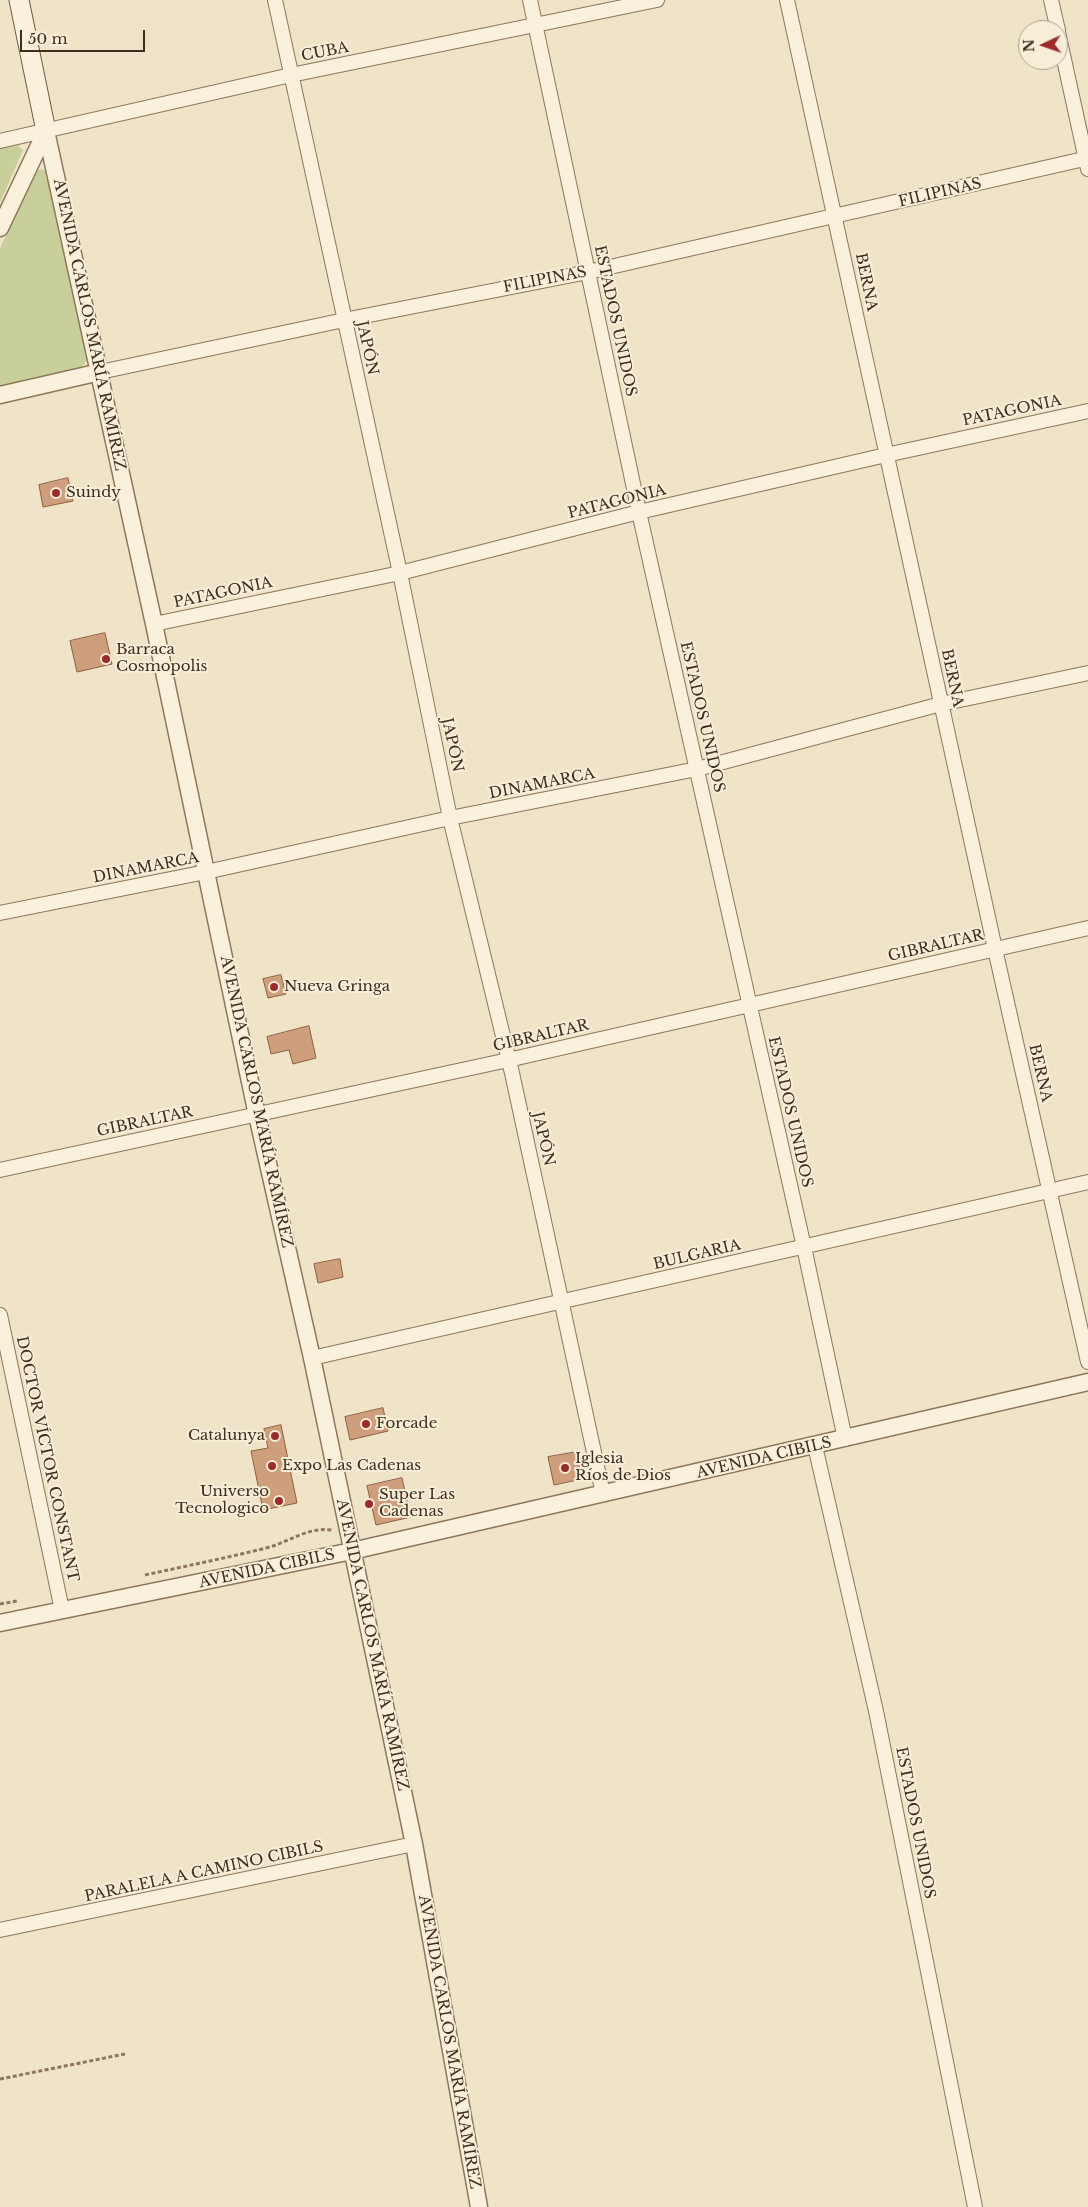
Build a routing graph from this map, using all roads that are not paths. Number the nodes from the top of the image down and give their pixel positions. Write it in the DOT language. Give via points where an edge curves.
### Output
graph roads {
  1 [pos="19,0"];
  2 [pos="275,0"];
  3 [pos="530,0"];
  4 [pos="657,0"];
  5 [pos="787,0"];
  6 [pos="1051,0"];
  7 [pos="1056,20"];
  8 [pos="536,26"];
  9 [pos="1067,70"];
  10 [pos="291,75"];
  11 [pos="46,131"];
  12 [pos="0,142"];
  13 [pos="1087,162"];
  14 [pos="835,217"];
  15 [pos="0,228"];
  16 [pos="588,272"];
  17 [pos="344,320"];
  18 [pos="100,372"];
  19 [pos="0,395"];
  20 [pos="1088,411"];
  21 [pos="886,455"];
  22 [pos="639,512"];
  23 [pos="400,573"];
  24 [pos="154,624"];
  25 [pos="1088,673"];
  26 [pos="941,704"];
  27 [pos="697,769"];
  28 [pos="450,818"];
  29 [pos="206,872"];
  30 [pos="0,913"];
  31 [pos="1088,928"];
  32 [pos="995,949"];
  33 [pos="749,1007"];
  34 [pos="508,1060"];
  35 [pos="257,1115"];
  36 [pos="0,1170"];
  37 [pos="1088,1182"];
  38 [pos="1050,1190"];
  39 [pos="804,1247"];
  40 [pos="563,1302"];
  41 [pos="0,1315"];
  42 [pos="312,1358"];
  43 [pos="1088,1362"];
  44 [pos="1088,1382"];
  45 [pos="845,1439"];
  46 [pos="815,1446"];
  47 [pos="603,1494"];
  48 [pos="352,1551"];
  49 [pos="62,1610"];
  50 [pos="0,1623"];
  51 [pos="414,1844"];
  52 [pos="0,1930"];
  53 [pos="479,2207"];
  54 [pos="975,2207"];
  1 -- 11 [label="main road, AVENIDA CARLOS MARÍA RAMÍREZ"];
  2 -- 10 [label="street, JAPÓN"];
  3 -- 8 [label="street, ESTADOS UNIDOS"];
  4 -- 8 [label="street, CUBA"];
  5 -- 14 [label="street, BERNA"];
  6 -- 7 [label="street"];
  8 -- 10 [label="street, CUBA"];
  8 -- 16 [label="street, ESTADOS UNIDOS"];
  9 -- 13 [label="street"];
  10 -- 11 [label="street, CUBA"];
  10 -- 17 [label="street, JAPÓN"];
  11 -- 12 [label="street, CUBA"];
  11 -- 15 [label="street"];
  11 -- 18 [label="street, AVENIDA CARLOS MARÍA RAMÍREZ"];
  13 -- 14 [label="street, FILIPINAS"];
  14 -- 16 [label="street, FILIPINAS"];
  14 -- 21 [label="street, BERNA"];
  16 -- 17 [label="street, FILIPINAS"];
  16 -- 22 [label="street, ESTADOS UNIDOS"];
  17 -- 18 [label="street, FILIPINAS"];
  17 -- 23 [label="street, JAPÓN"];
  18 -- 19 [label="street, FILIPINAS"];
  18 -- 24 [label="street, AVENIDA CARLOS MARÍA RAMÍREZ"];
  20 -- 21 [label="street, PATAGONIA"];
  21 -- 22 [label="street, PATAGONIA"];
  21 -- 26 [label="street, BERNA"];
  22 -- 23 [label="street, PATAGONIA"];
  22 -- 27 [label="street, ESTADOS UNIDOS"];
  23 -- 24 [label="street, PATAGONIA"];
  23 -- 28 [label="street, JAPÓN"];
  24 -- 29 [label="street, AVENIDA CARLOS MARÍA RAMÍREZ"];
  25 -- 26 [label="street, DINAMARCA"];
  26 -- 27 [label="street, DINAMARCA"];
  26 -- 32 [label="street, BERNA"];
  27 -- 28 [label="street, DINAMARCA"];
  27 -- 33 [label="street, ESTADOS UNIDOS"];
  28 -- 29 [label="street, DINAMARCA"];
  28 -- 34 [label="street, JAPÓN"];
  29 -- 30 [label="street, DINAMARCA"];
  29 -- 35 [label="street, AVENIDA CARLOS MARÍA RAMÍREZ"];
  31 -- 32 [label="street, GIBRALTAR"];
  32 -- 33 [label="street, GIBRALTAR"];
  32 -- 38 [label="street, BERNA"];
  33 -- 34 [label="street, GIBRALTAR"];
  33 -- 39 [label="street, ESTADOS UNIDOS"];
  34 -- 35 [label="street, GIBRALTAR"];
  34 -- 40 [label="street, JAPÓN"];
  35 -- 36 [label="street, GIBRALTAR"];
  35 -- 42 [label="street, AVENIDA CARLOS MARÍA RAMÍREZ"];
  37 -- 38 [label="street, BULGARIA"];
  38 -- 39 [label="street, BULGARIA"];
  38 -- 43 [label="street, BERNA"];
  39 -- 40 [label="street, BULGARIA"];
  39 -- 45 [label="street, ESTADOS UNIDOS"];
  40 -- 42 [label="street, BULGARIA"];
  40 -- 47 [label="street, JAPÓN"];
  41 -- 49 [label="street, DOCTOR VÍCTOR CONSTANT"];
  42 -- 48 [label="street, AVENIDA CARLOS MARÍA RAMÍREZ"];
  44 -- 45 [label="street, AVENIDA CIBILS"];
  45 -- 46 [label="street, AVENIDA CIBILS"];
  46 -- 47 [label="street, AVENIDA CIBILS"];
  46 -- 54 [label="street, ESTADOS UNIDOS" via="876,1711"];
  47 -- 48 [label="street, AVENIDA CIBILS"];
  48 -- 49 [label="street, AVENIDA CIBILS"];
  48 -- 51 [label="street, AVENIDA CARLOS MARÍA RAMÍREZ"];
  49 -- 50 [label="street, AVENIDA CIBILS"];
  51 -- 52 [label="street, PARALELA A CAMINO CIBILS"];
  51 -- 53 [label="street, AVENIDA CARLOS MARÍA RAMÍREZ"];
}
